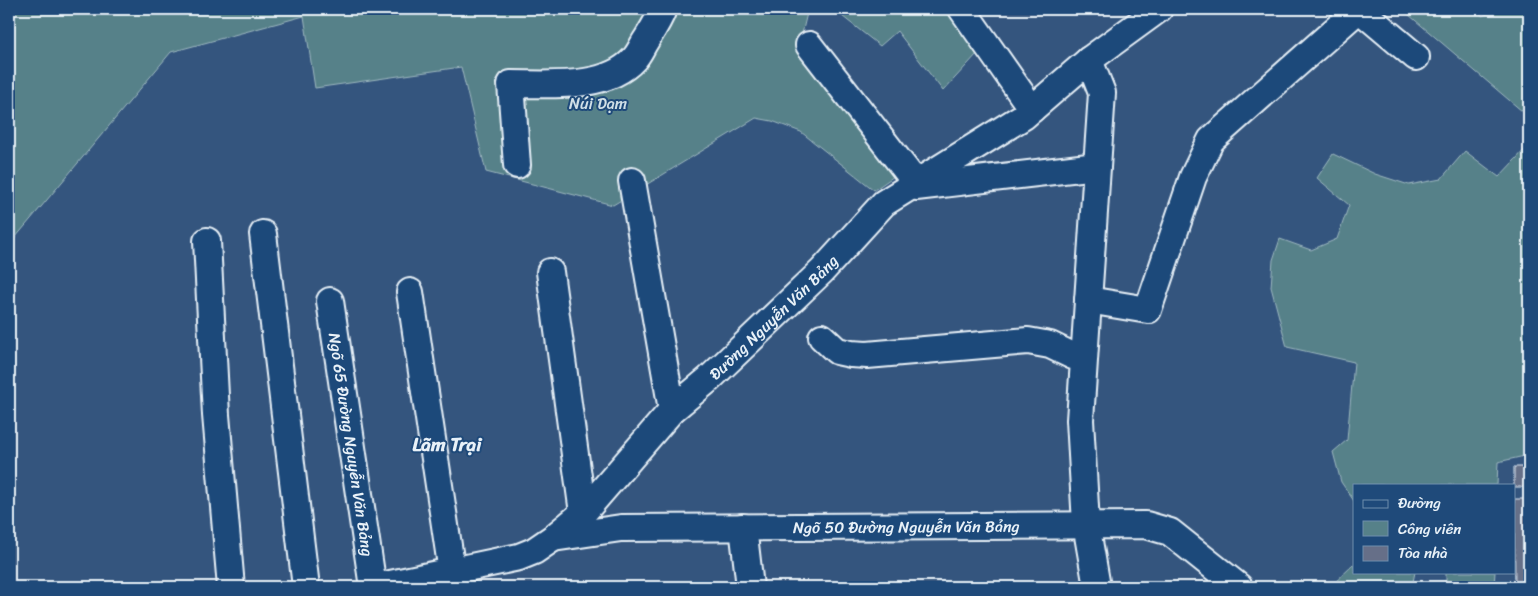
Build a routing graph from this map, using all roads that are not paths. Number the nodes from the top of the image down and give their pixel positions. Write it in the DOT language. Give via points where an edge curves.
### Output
graph roads {
  1 [pos="663,9"];
  2 [pos="962,9"];
  3 [pos="1359,9"];
  4 [pos="1144,13"];
  5 [pos="810,45"];
  6 [pos="1416,57"];
  7 [pos="1088,60"];
  8 [pos="1032,109"];
  9 [pos="517,165"];
  10 [pos="1097,166"];
  11 [pos="632,181"];
  12 [pos="912,186"];
  13 [pos="264,234"];
  14 [pos="207,241"];
  15 [pos="550,272"];
  16 [pos="410,292"];
  17 [pos="1088,300"];
  18 [pos="330,301"];
  19 [pos="822,337"];
  20 [pos="1084,356"];
  21 [pos="672,410"];
  22 [pos="583,513"];
  23 [pos="1086,524"];
  24 [pos="743,527"];
  25 [pos="553,538"];
  26 [pos="452,572"];
  27 [pos="231,587"];
  28 [pos="306,587"];
  29 [pos="375,587"];
  30 [pos="750,587"];
  31 [pos="1097,587"];
  32 [pos="1239,587"];
  1 -- 9 [label="street" via="634,59 615,74 591,81 560,84 511,84"];
  2 -- 8 [label="street"];
  3 -- 6 [label="street"];
  3 -- 17 [label="street" via="1212,140 1193,178 1148,310"];
  4 -- 7 [label="street, Đường Nguyễn Văn Bảng"];
  5 -- 12 [label="street"];
  7 -- 8 [label="street, Đường Nguyễn Văn Bảng"];
  7 -- 10 [label="street" via="1102,93"];
  8 -- 12 [label="street, Đường Nguyễn Văn Bảng"];
  10 -- 12 [label="street"];
  10 -- 17 [label="street"];
  11 -- 21 [label="street"];
  12 -- 21 [label="street, Đường Nguyễn Văn Bảng" via="884,203 822,271"];
  13 -- 28 [label="street"];
  14 -- 27 [label="street" via="216,415"];
  15 -- 22 [label="street"];
  16 -- 26 [label="street"];
  17 -- 20 [label="street"];
  18 -- 29 [label="street, Ngõ 65 Đường Nguyễn Văn Bảng"];
  19 -- 20 [label="street" via="837,351 851,354 1028,341 1050,345 1073,356"];
  20 -- 23 [label="street" via="1080,420"];
  21 -- 22 [label="street, Đường Nguyễn Văn Bảng"];
  22 -- 25 [label="street, Đường Nguyễn Văn Bảng"];
  23 -- 24 [label="street, Ngõ 50 Đường Nguyễn Văn Bảng"];
  23 -- 31 [label="street"];
  23 -- 32 [label="street, Ngõ 50 Đường Nguyễn Văn Bảng" via="1146,525 1170,532"];
  24 -- 25 [label="street, Ngõ 50 Đường Nguyễn Văn Bảng" via="621,528"];
  24 -- 30 [label="street"];
  25 -- 26 [label="street, Đường Nguyễn Văn Bảng" via="519,557"];
  26 -- 29 [label="street, Đường Nguyễn Văn Bảng"];
}
